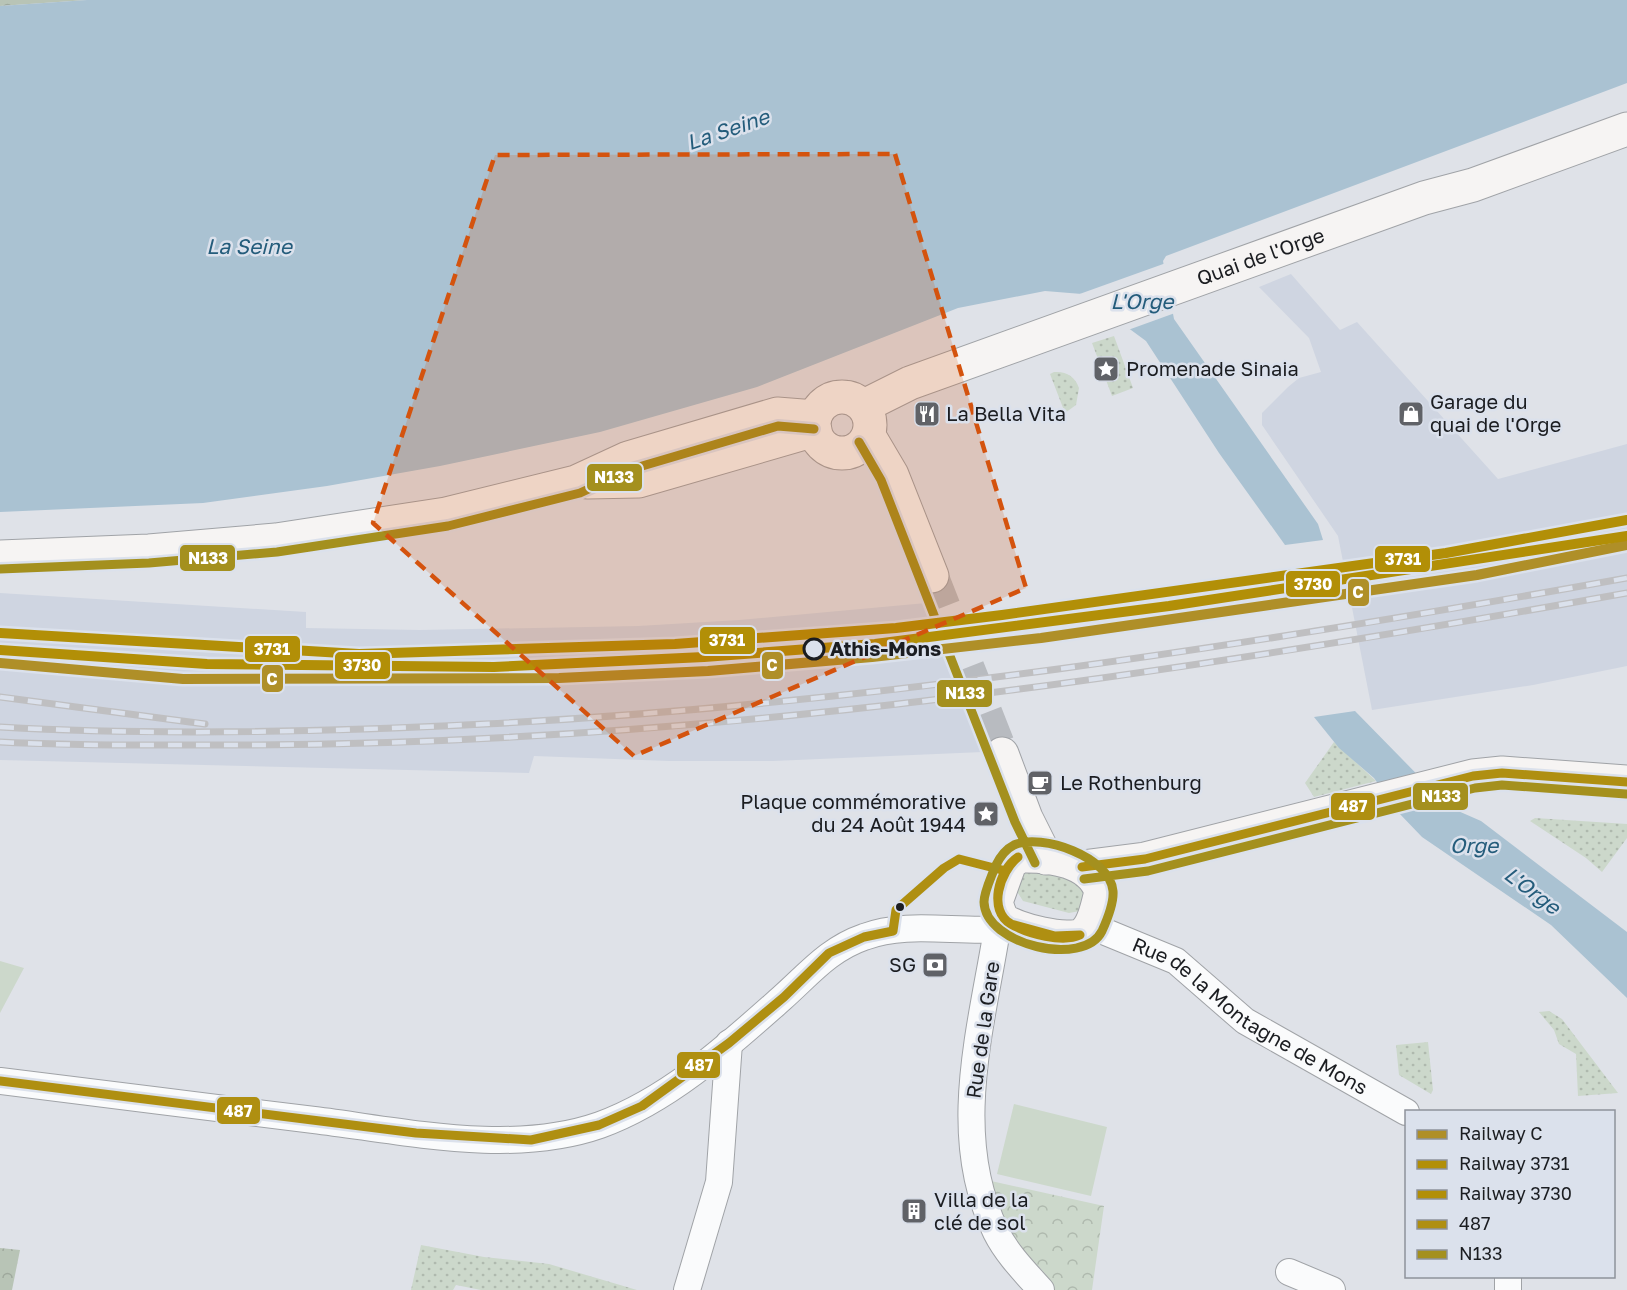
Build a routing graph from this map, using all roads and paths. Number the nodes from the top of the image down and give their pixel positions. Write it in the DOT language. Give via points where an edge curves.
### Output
graph roads {
  1 [pos="1627,129"];
  2 [pos="866,421"];
  3 [pos="814,424"];
  4 [pos="0,557"];
  5 [pos="932,576"];
  6 [pos="1002,754"];
  7 [pos="1627,782"];
  8 [pos="1033,857"];
  9 [pos="1092,880"];
  10 [pos="1091,926"];
  11 [pos="1006,929"];
  12 [pos="729,1043"];
  13 [pos="0,1081"];
  14 [pos="1405,1111"];
  15 [pos="1289,1272"];
  16 [pos="687,1290"];
  17 [pos="1041,1290"];
  18 [pos="1332,1290"];
  1 -- 2 [label="main road, Quai de l'Orge" via="910,383"];
  2 -- 3 [label="main road" via="852,398 834,397 825,401"];
  2 -- 3 [label="main road" via="856,450 837,453 821,444"];
  2 -- 5 [label="main road"];
  3 -- 4 [label="main road" via="639,481 576,482 446,514 336,532 149,551"];
  6 -- 8 [label="main road" via="1026,818"];
  7 -- 9 [label="main road" via="1502,773 1444,782 1129,862"];
  8 -- 9 [label="main road"];
  8 -- 11 [label="main road" via="1010,863 996,902"];
  9 -- 10 [label="main road"];
  10 -- 11 [label="main road" via="1073,938"];
  10 -- 14 [label="street, Rue de la Montagne de Mons" via="1176,961 1245,1021"];
  11 -- 12 [label="street" via="905,931 864,937 830,954"];
  11 -- 17 [label="street, Rue de la Gare" via="974,1057 971,1122 984,1201 1004,1245"];
  12 -- 13 [label="street" via="642,1106 599,1125 531,1140 416,1133"];
  12 -- 16 [label="street" via="719,1182"];
  15 -- 18 [label="street"];
}
